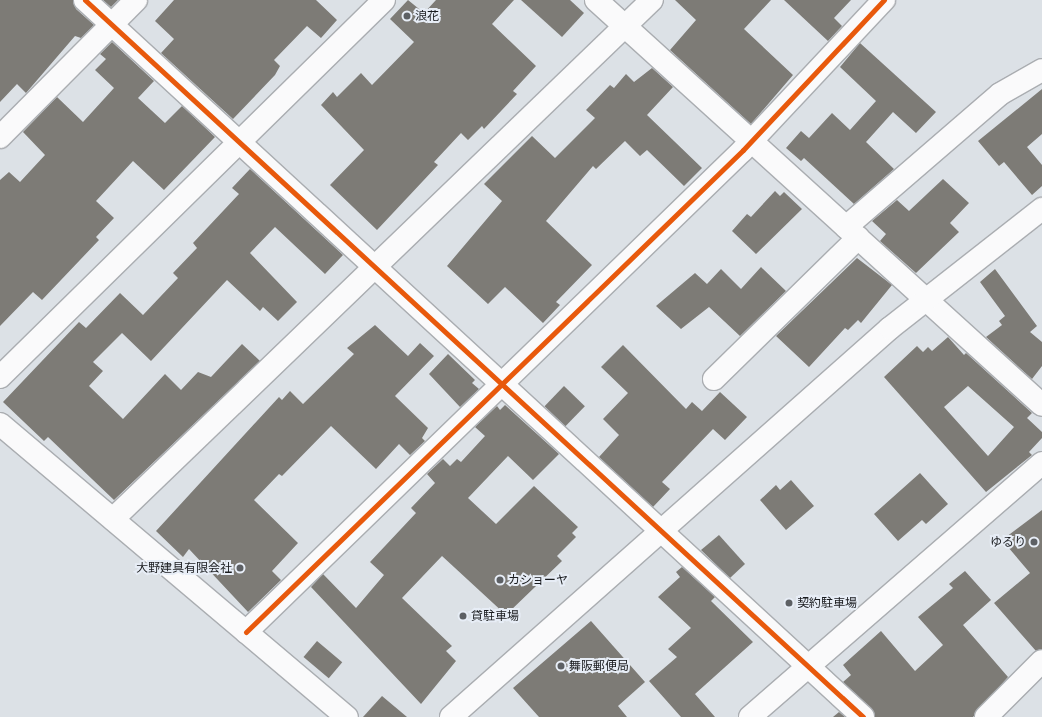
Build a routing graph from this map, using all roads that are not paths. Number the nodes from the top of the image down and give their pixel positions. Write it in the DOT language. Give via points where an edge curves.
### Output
graph roads {
  1 [pos="85,0"];
  2 [pos="136,0"];
  3 [pos="384,0"];
  4 [pos="596,0"];
  5 [pos="652,0"];
  6 [pos="884,0"];
  7 [pos="112,24"];
  8 [pos="625,26"];
  9 [pos="1042,70"];
  10 [pos="0,137"];
  11 [pos="240,142"];
  12 [pos="752,142"];
  13 [pos="1042,209"];
  14 [pos="852,233"];
  15 [pos="375,266"];
  16 [pos="926,300"];
  17 [pos="0,377"];
  18 [pos="714,379"];
  19 [pos="502,384"];
  20 [pos="1042,405"];
  21 [pos="0,424"];
  22 [pos="1042,463"];
  23 [pos="112,519"];
  24 [pos="662,530"];
  25 [pos="246,632"];
  26 [pos="1042,661"];
  27 [pos="809,666"];
  28 [pos="347,717"];
  29 [pos="451,717"];
  30 [pos="750,717"];
  31 [pos="863,717"];
  32 [pos="986,717"];
  1 -- 7 [label="street"];
  2 -- 7 [label="street"];
  3 -- 11 [label="street"];
  4 -- 8 [label="street"];
  5 -- 8 [label="street"];
  6 -- 12 [label="street"];
  7 -- 10 [label="street"];
  7 -- 11 [label="street"];
  8 -- 12 [label="street"];
  8 -- 15 [label="street"];
  9 -- 14 [label="street" via="1000,94"];
  11 -- 15 [label="street"];
  11 -- 17 [label="street"];
  12 -- 14 [label="street"];
  12 -- 19 [label="street"];
  13 -- 16 [label="street"];
  14 -- 16 [label="street"];
  14 -- 18 [label="street"];
  15 -- 19 [label="street"];
  15 -- 23 [label="street"];
  16 -- 20 [label="street"];
  16 -- 24 [label="street"];
  19 -- 24 [label="street"];
  19 -- 25 [label="street"];
  21 -- 23 [label="street"];
  22 -- 27 [label="street"];
  23 -- 25 [label="street"];
  24 -- 27 [label="street"];
  24 -- 29 [label="street"];
  25 -- 28 [label="street"];
  26 -- 32 [label="street"];
  27 -- 30 [label="street"];
  27 -- 31 [label="street"];
}
